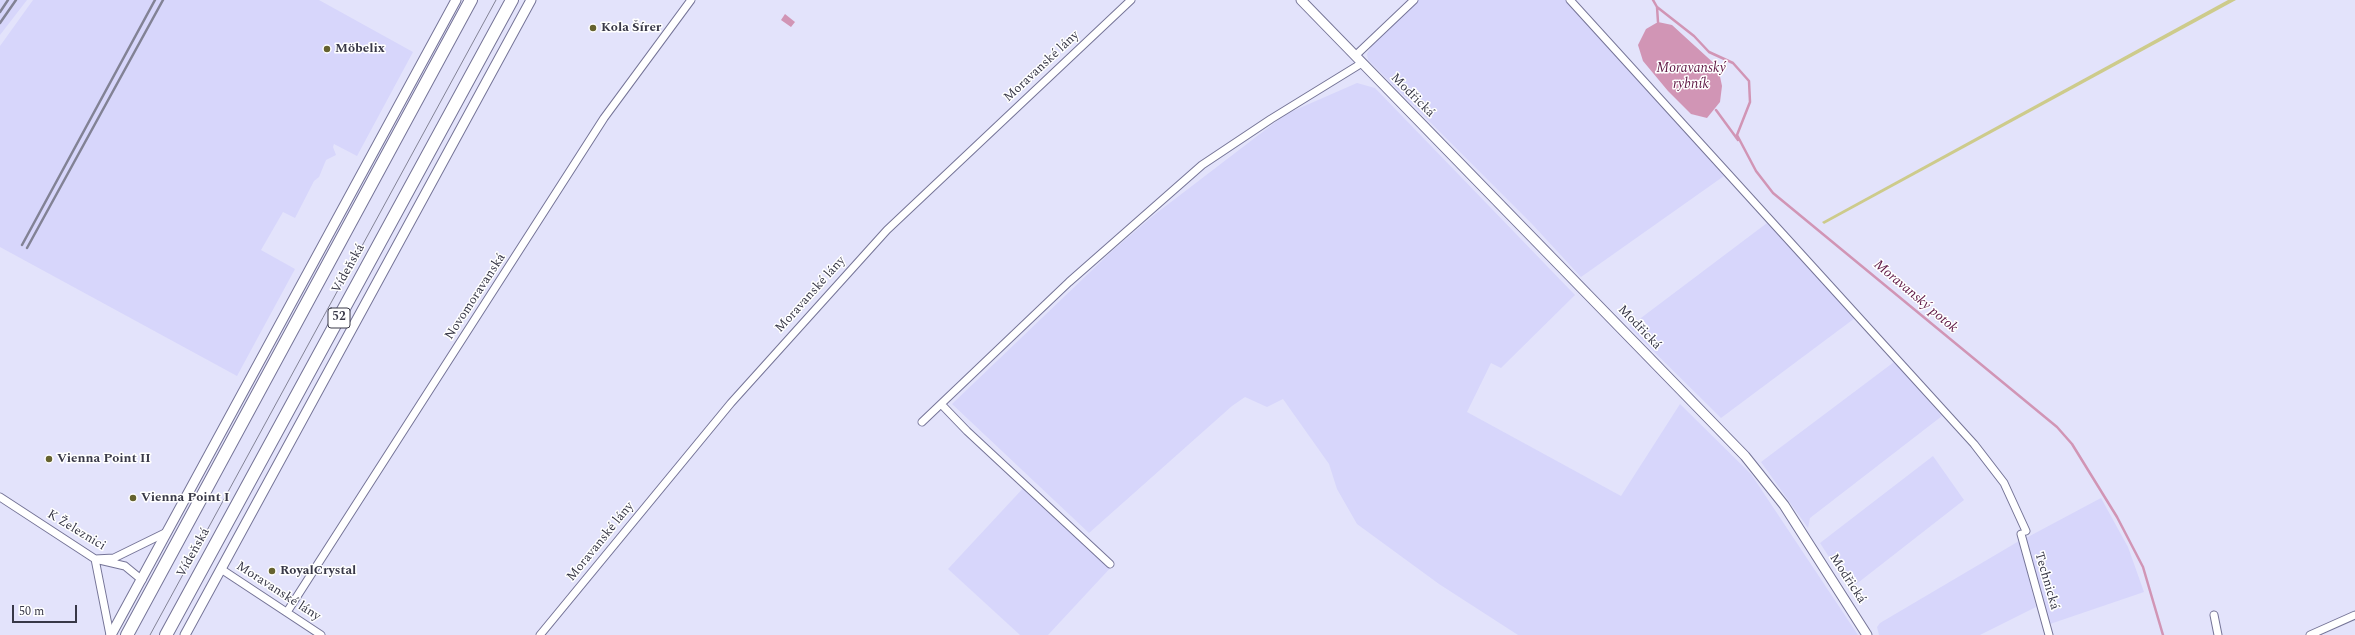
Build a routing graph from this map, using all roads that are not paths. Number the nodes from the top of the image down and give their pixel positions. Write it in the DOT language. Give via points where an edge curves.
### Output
graph roads {
  1 [pos="456,0"];
  2 [pos="471,0"];
  3 [pos="512,0"];
  4 [pos="531,0"];
  5 [pos="691,0"];
  6 [pos="1131,0"];
  7 [pos="1301,0"];
  8 [pos="1414,0"];
  9 [pos="1570,0"];
  10 [pos="1355,56"];
  11 [pos="1362,64"];
  12 [pos="941,404"];
  13 [pos="922,422"];
  14 [pos="0,497"];
  15 [pos="167,532"];
  16 [pos="95,559"];
  17 [pos="1110,564"];
  18 [pos="221,570"];
  19 [pos="142,580"];
  20 [pos="287,612"];
  21 [pos="2214,615"];
  22 [pos="2355,615"];
  23 [pos="111,635"];
  24 [pos="127,635"];
  25 [pos="166,635"];
  26 [pos="185,635"];
  27 [pos="321,635"];
  28 [pos="540,635"];
  29 [pos="1867,635"];
  30 [pos="2049,635"];
  31 [pos="2218,635"];
  32 [pos="2310,635"];
  1 -- 15 [label="street"];
  2 -- 24 [label="highway, Vídeňská"];
  3 -- 25 [label="highway, Vídeňská / 52"];
  4 -- 18 [label="street"];
  5 -- 20 [label="street, Novomoravanská" via="604,118"];
  6 -- 28 [label="street, Moravanské lány" via="887,230 730,403"];
  7 -- 10 [label="street, Modřická"];
  8 -- 10 [label="street"];
  9 -- 30 [label="street, Technická" via="1974,444 2004,483 2023,533"];
  10 -- 11 [label="street, Modřická"];
  11 -- 12 [label="street" via="1270,118 1202,165 1069,282"];
  11 -- 29 [label="street, Modřická" via="1745,456 1784,505"];
  12 -- 13 [label="street"];
  12 -- 17 [label="street"];
  14 -- 16 [label="street, K Železnici"];
  15 -- 16 [label="street" via="114,558"];
  15 -- 19 [label="street"];
  16 -- 19 [label="street, K Železnici" via="125,566"];
  16 -- 23 [label="street"];
  18 -- 20 [label="street, Moravanské lány"];
  18 -- 26 [label="street"];
  19 -- 23 [label="street"];
  20 -- 27 [label="street, Moravanské lány"];
  21 -- 31 [label="street"];
  22 -- 32 [label="street"];
}
